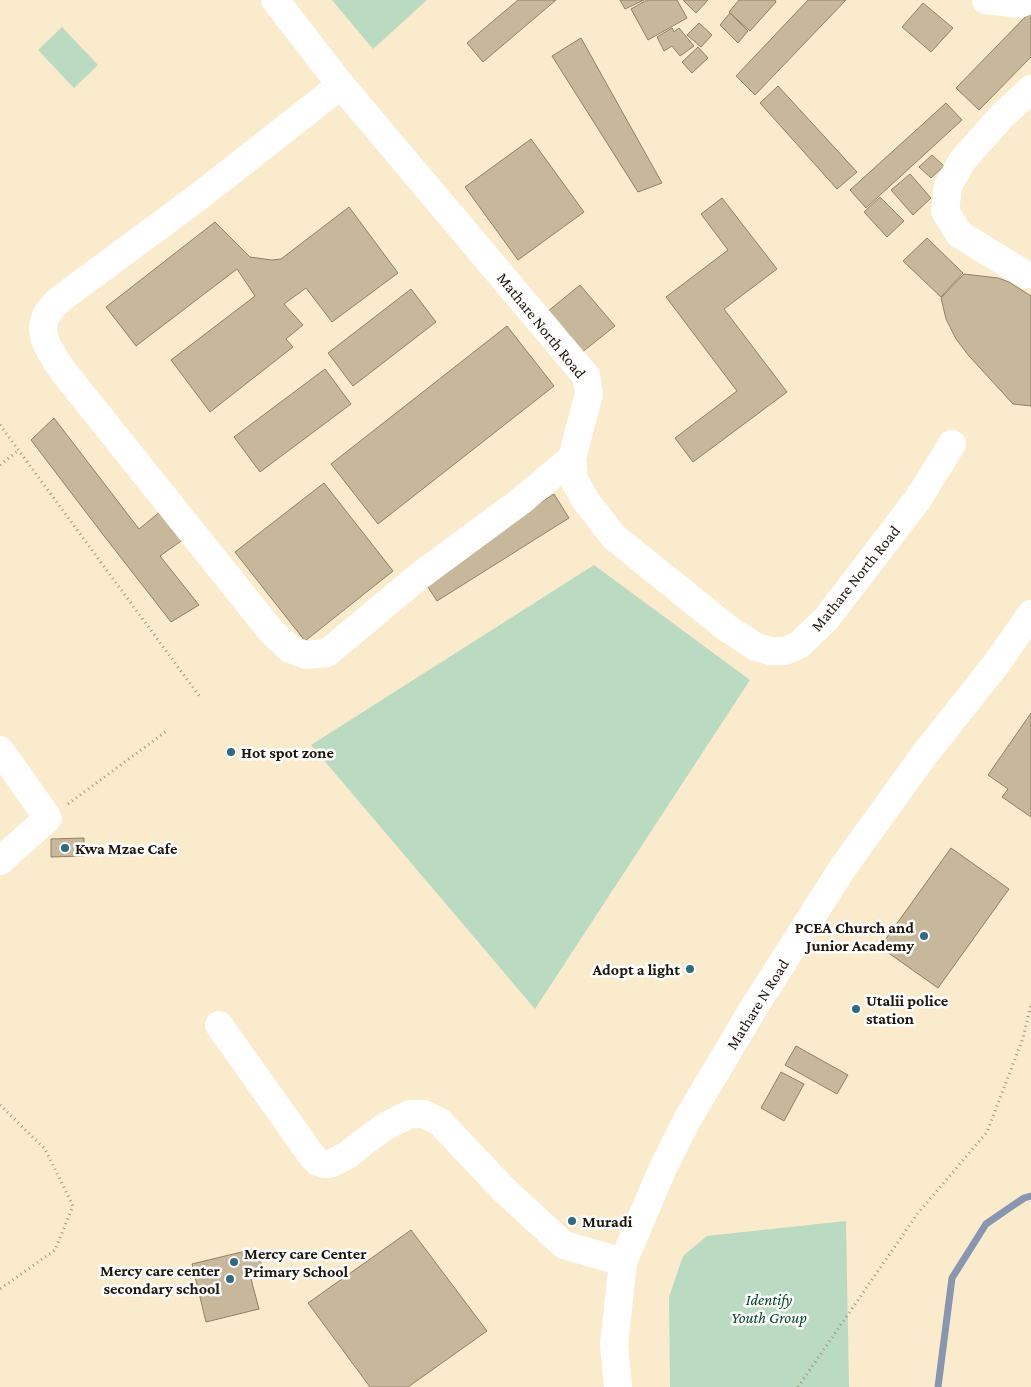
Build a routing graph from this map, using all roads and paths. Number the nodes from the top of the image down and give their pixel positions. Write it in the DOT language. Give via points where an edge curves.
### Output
graph roads {
  1 [pos="275,0"];
  2 [pos="986,0"];
  3 [pos="1030,0"];
  4 [pos="342,85"];
  5 [pos="1031,89"];
  6 [pos="1026,275"];
  7 [pos="0,426"];
  8 [pos="952,444"];
  9 [pos="19,450"];
  10 [pos="572,458"];
  11 [pos="0,465"];
  12 [pos="1031,614"];
  13 [pos="200,697"];
  14 [pos="168,730"];
  15 [pos="0,750"];
  16 [pos="48,818"];
  17 [pos="0,861"];
  18 [pos="1031,1004"];
  19 [pos="219,1025"];
  20 [pos="0,1104"];
  21 [pos="623,1262"];
  22 [pos="0,1289"];
  23 [pos="618,1387"];
  24 [pos="798,1387"];
  1 -- 4 [label="street, Mathare North Road"];
  2 -- 3 [label="street" via="1019,4"];
  4 -- 10 [label="street, Mathare North Road" via="586,376 589,394"];
  4 -- 10 [label="street" via="63,297 48,312 44,324 43,338 51,354 271,631 290,649 306,655 327,653 418,577 521,501"];
  5 -- 6 [label="street" via="962,161 948,186 945,211 958,234"];
  7 -- 9 [label="path"];
  8 -- 10 [label="street, Mathare North Road" via="918,499 826,619 799,645 785,651 756,647 727,628 614,537 574,480"];
  9 -- 11 [label="path"];
  9 -- 13 [label="path"];
  12 -- 21 [label="street, Mathare N Road" via="842,869 753,1009 662,1170"];
  14 -- 16 [label="path"];
  15 -- 16 [label="street"];
  16 -- 17 [label="street"];
  18 -- 24 [label="path" via="1023,1038 987,1132 918,1213"];
  19 -- 21 [label="street" via="318,1162 330,1164 348,1155 386,1126 410,1114 424,1114 440,1122 502,1188 564,1245"];
  20 -- 22 [label="path" via="45,1149 73,1206 55,1250"];
  21 -- 23 [label="street, Mathare N Road" via="614,1345"];
}
